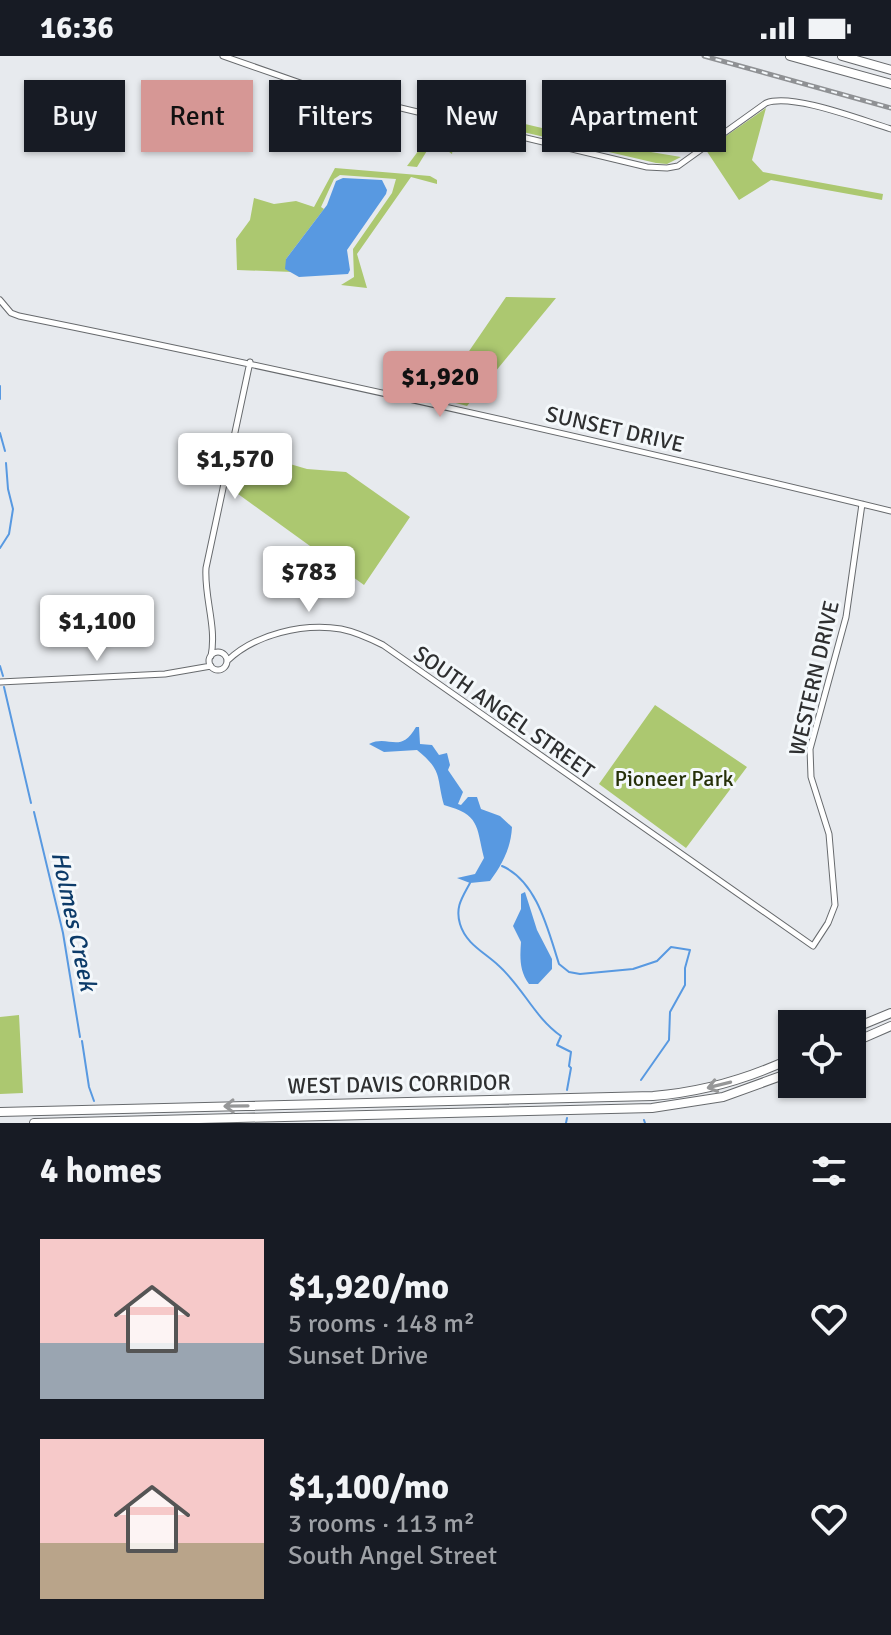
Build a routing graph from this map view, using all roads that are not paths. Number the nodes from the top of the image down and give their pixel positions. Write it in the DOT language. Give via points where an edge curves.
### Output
graph roads {
  1 [pos="223,56"];
  2 [pos="790,56"];
  3 [pos="842,56"];
  4 [pos="891,70"];
  5 [pos="891,84"];
  6 [pos="891,129"];
  7 [pos="0,300"];
  8 [pos="250,362"];
  9 [pos="862,504"];
  10 [pos="891,511"];
  11 [pos="213,640"];
  12 [pos="224,656"];
  13 [pos="211,657"];
  14 [pos="211,666"];
  15 [pos="198,667"];
  16 [pos="0,682"];
  17 [pos="813,946"];
  18 [pos="891,1013"];
  19 [pos="866,1023"];
  20 [pos="891,1026"];
  21 [pos="866,1037"];
  22 [pos="778,1063"];
  23 [pos="778,1077"];
  24 [pos="0,1112"];
  25 [pos="34,1123"];
  1 -- 6 [label="street" via="309,86 647,167 678,166 774,100"];
  2 -- 5 [label="highway"];
  3 -- 4 [label="highway"];
  7 -- 8 [label="street, SUNSET DRIVE" via="19,316"];
  8 -- 9 [label="street, SUNSET DRIVE"];
  8 -- 11 [label="street" via="206,568"];
  9 -- 10 [label="street, SUNSET DRIVE"];
  9 -- 17 [label="street, WESTERN DRIVE" via="846,617 810,749 811,777 831,846 835,905"];
  11 -- 12 [label="street"];
  11 -- 13 [label="street"];
  12 -- 13 [label="street"];
  12 -- 14 [label="street" via="222,669"];
  12 -- 17 [label="street, SOUTH ANGEL STREET" via="262,638 310,629 344,630 376,642"];
  13 -- 14 [label="street"];
  13 -- 15 [label="street"];
  14 -- 15 [label="street"];
  15 -- 16 [label="street" via="165,674"];
  18 -- 19 [label="highway"];
  20 -- 21 [label="highway"];
  22 -- 24 [label="highway, WEST DAVIS CORRIDOR, one-way" via="727,1083 653,1096"];
  23 -- 25 [label="highway, WEST DAVIS CORRIDOR" via="723,1097 652,1108"];
}
